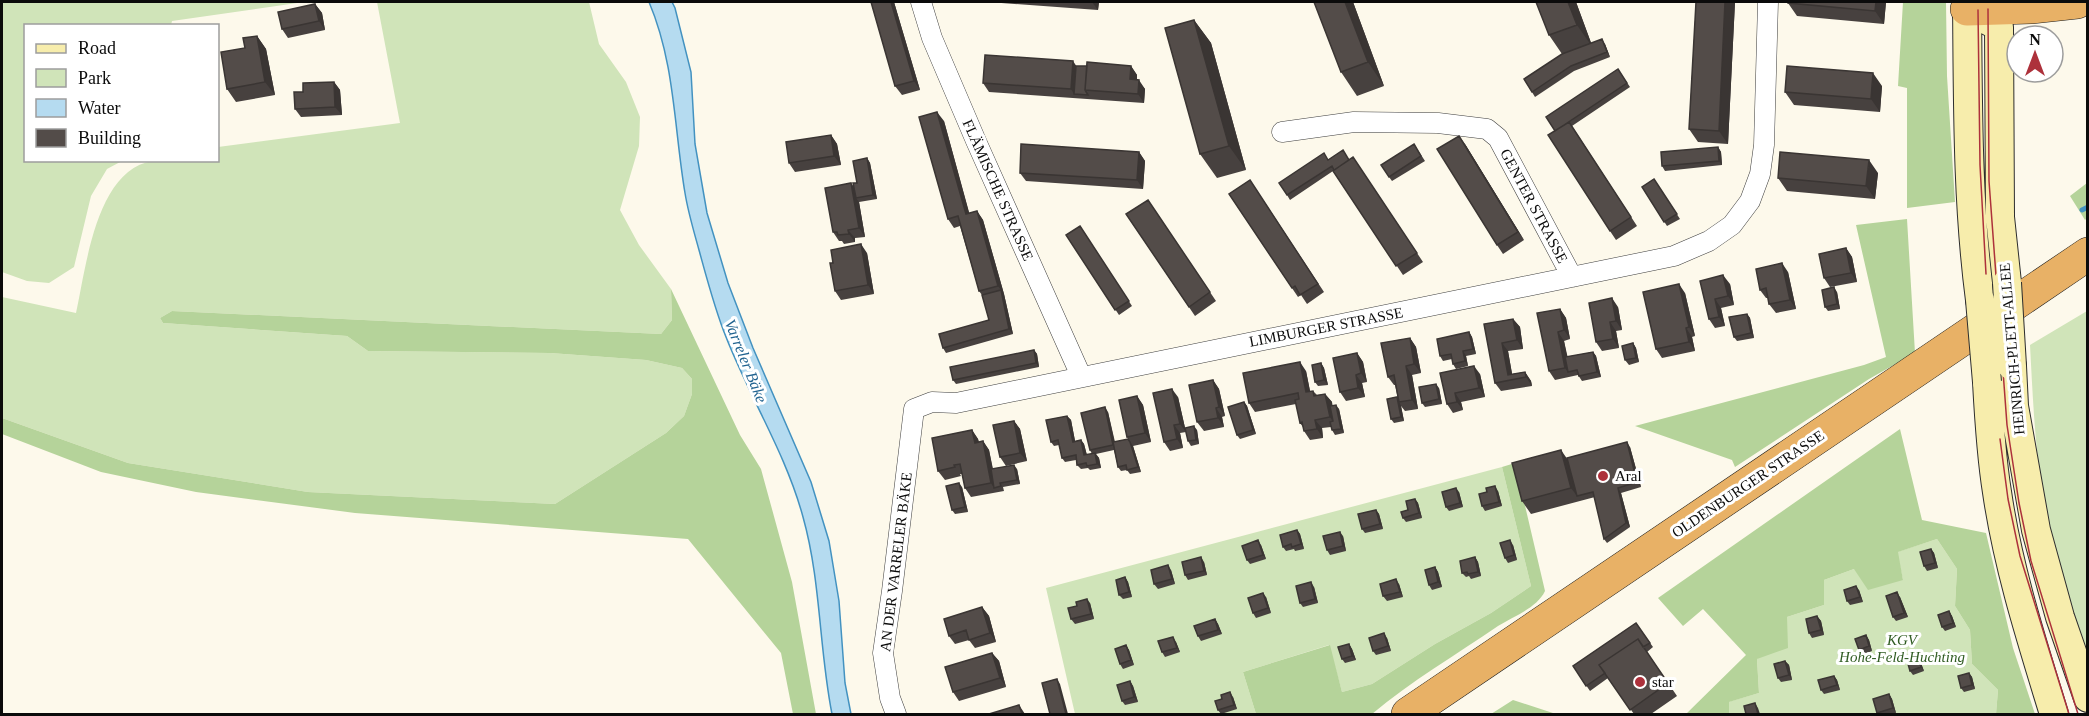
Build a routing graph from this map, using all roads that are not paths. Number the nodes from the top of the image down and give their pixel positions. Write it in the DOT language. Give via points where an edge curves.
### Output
graph roads {
  1 [pos="921,2"];
  2 [pos="1768,2"];
  3 [pos="2077,2"];
  4 [pos="1967,5"];
  5 [pos="1282,132"];
  6 [pos="2088,254"];
  7 [pos="1572,277"];
  8 [pos="2088,278"];
  9 [pos="1081,376"];
  10 [pos="914,409"];
  11 [pos="2088,698"];
  12 [pos="896,714"];
  13 [pos="1408,714"];
  14 [pos="1443,714"];
  15 [pos="2054,714"];
  1 -- 9 [label="street, FLÄMISCHE STRASSE" via="979,149"];
  2 -- 7 [label="street, LIMBURGER STRASSE" via="1764,145 1760,174 1750,201 1732,225 1709,241 1674,256"];
  3 -- 4 [label="highway" via="2031,7"];
  4 -- 11 [label="main road, HEINRICH-PLETT-ALLEE, bridge" via="1999,27 2000,217 2014,406 2036,530"];
  4 -- 15 [label="main road, HEINRICH-PLETT-ALLEE, bridge" via="1974,254 1997,495 2026,622"];
  5 -- 7 [label="street, GENTER STRASSE" via="1354,122 1438,123 1487,129 1498,138"];
  6 -- 13 [label="highway, OLDENBURGER STRASSE"];
  7 -- 9 [label="street, LIMBURGER STRASSE"];
  8 -- 14 [label="highway, OLDENBURGER STRASSE"];
  9 -- 10 [label="street, LIMBURGER STRASSE" via="956,403 932,402"];
  10 -- 12 [label="street, AN DER VARRELER BÄKE" via="883,653"];
}
